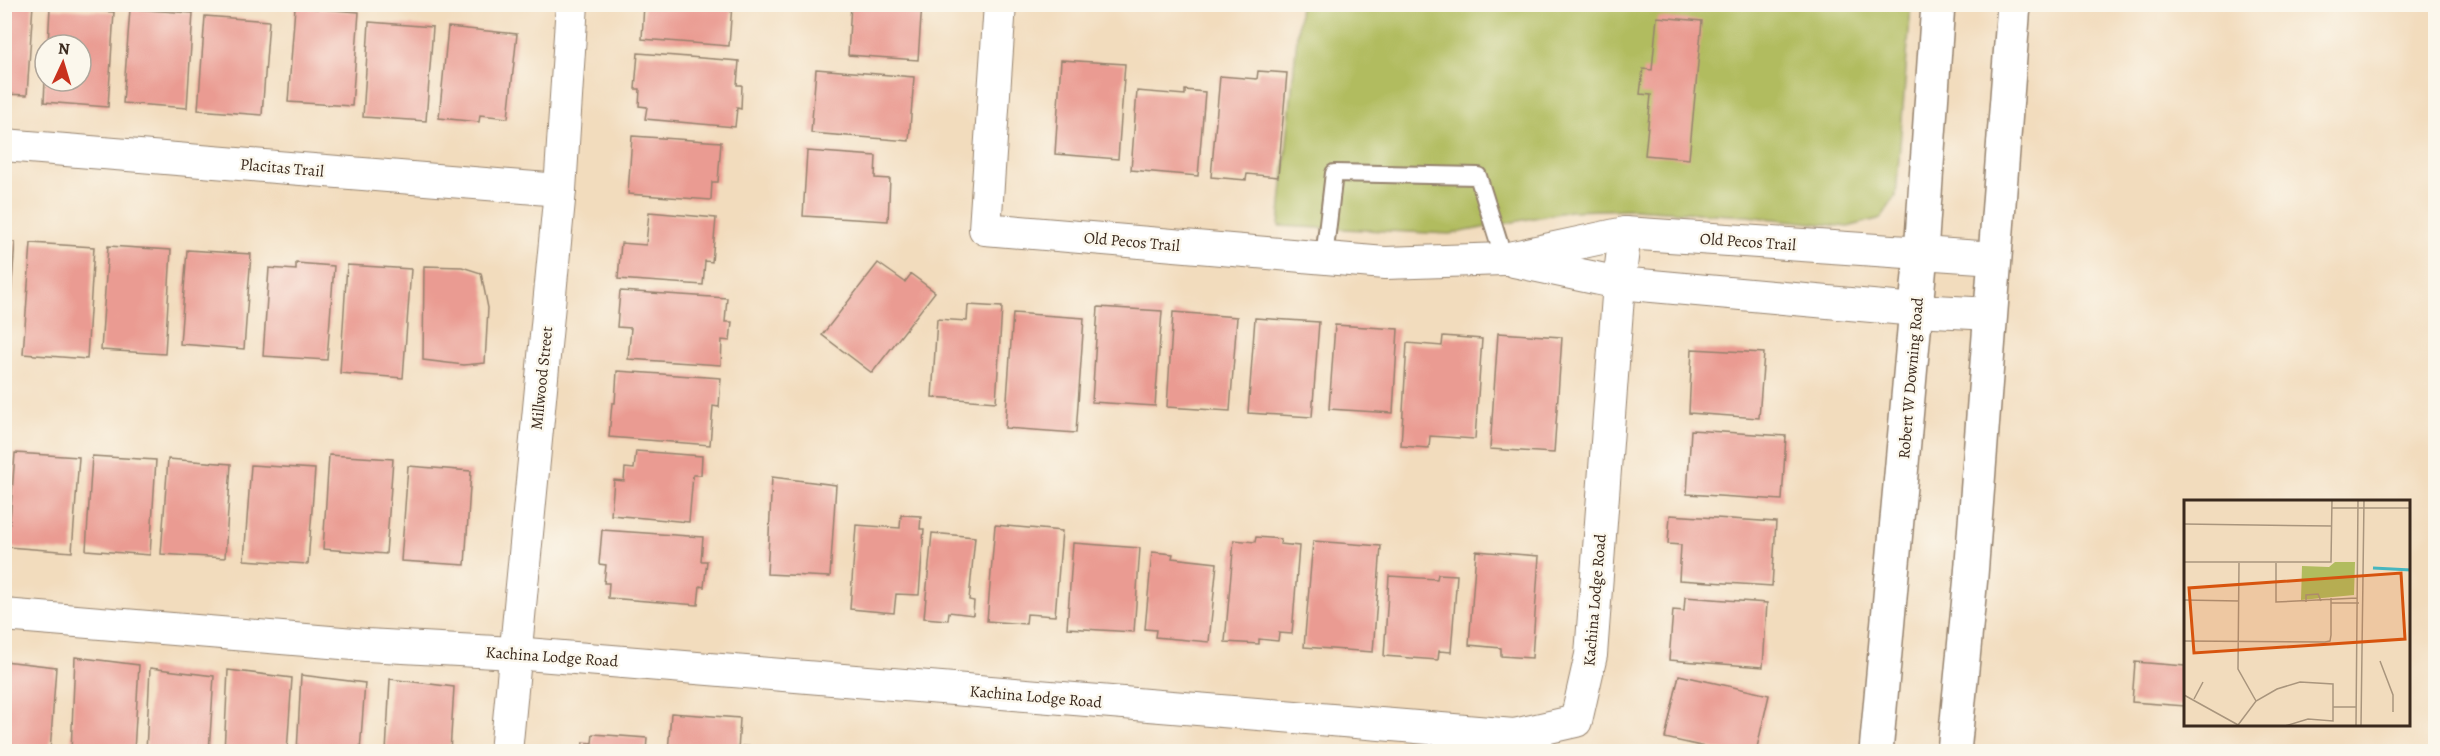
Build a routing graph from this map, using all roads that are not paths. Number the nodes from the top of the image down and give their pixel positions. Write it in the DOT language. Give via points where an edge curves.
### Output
graph roads {
  1 [pos="572,4"];
  2 [pos="1000,4"];
  3 [pos="1938,4"];
  4 [pos="2014,4"];
  5 [pos="4,145"];
  6 [pos="560,190"];
  7 [pos="1625,232"];
  8 [pos="1921,253"];
  9 [pos="1324,258"];
  10 [pos="1995,258"];
  11 [pos="1504,259"];
  12 [pos="1619,283"];
  13 [pos="1916,310"];
  14 [pos="1991,314"];
  15 [pos="4,615"];
  16 [pos="514,653"];
  17 [pos="506,752"];
  18 [pos="1876,752"];
  19 [pos="1954,752"];
  1 -- 6 [label="street, Millwood Street"];
  2 -- 9 [label="street, Old Pecos Trail" via="985,229"];
  3 -- 8 [label="main road, Robert W Downing Road"];
  4 -- 10 [label="main road"];
  5 -- 6 [label="street, Placitas Trail"];
  6 -- 16 [label="street, Millwood Street"];
  7 -- 8 [label="street, Old Pecos Trail"];
  7 -- 11 [label="street, Old Pecos Trail"];
  7 -- 12 [label="street, Kachina Lodge Road"];
  8 -- 10 [label="street, Old Pecos Trail"];
  8 -- 13 [label="main road, Robert W Downing Road"];
  9 -- 11 [label="street, Old Pecos Trail" via="1385,263"];
  9 -- 11 [label="lane" via="1334,173 1478,176"];
  10 -- 14 [label="main road"];
  11 -- 12 [label="street, Old Pecos Trail"];
  12 -- 13 [label="street, Old Pecos Trail"];
  12 -- 16 [label="street, Kachina Lodge Road" via="1591,655 1576,721 1514,735"];
  13 -- 14 [label="street, Old Pecos Trail"];
  13 -- 18 [label="main road, Robert W Downing Road"];
  14 -- 19 [label="main road"];
  15 -- 16 [label="street, Kachina Lodge Road" via="366,645"];
  16 -- 17 [label="street, Millwood Street"];
}
